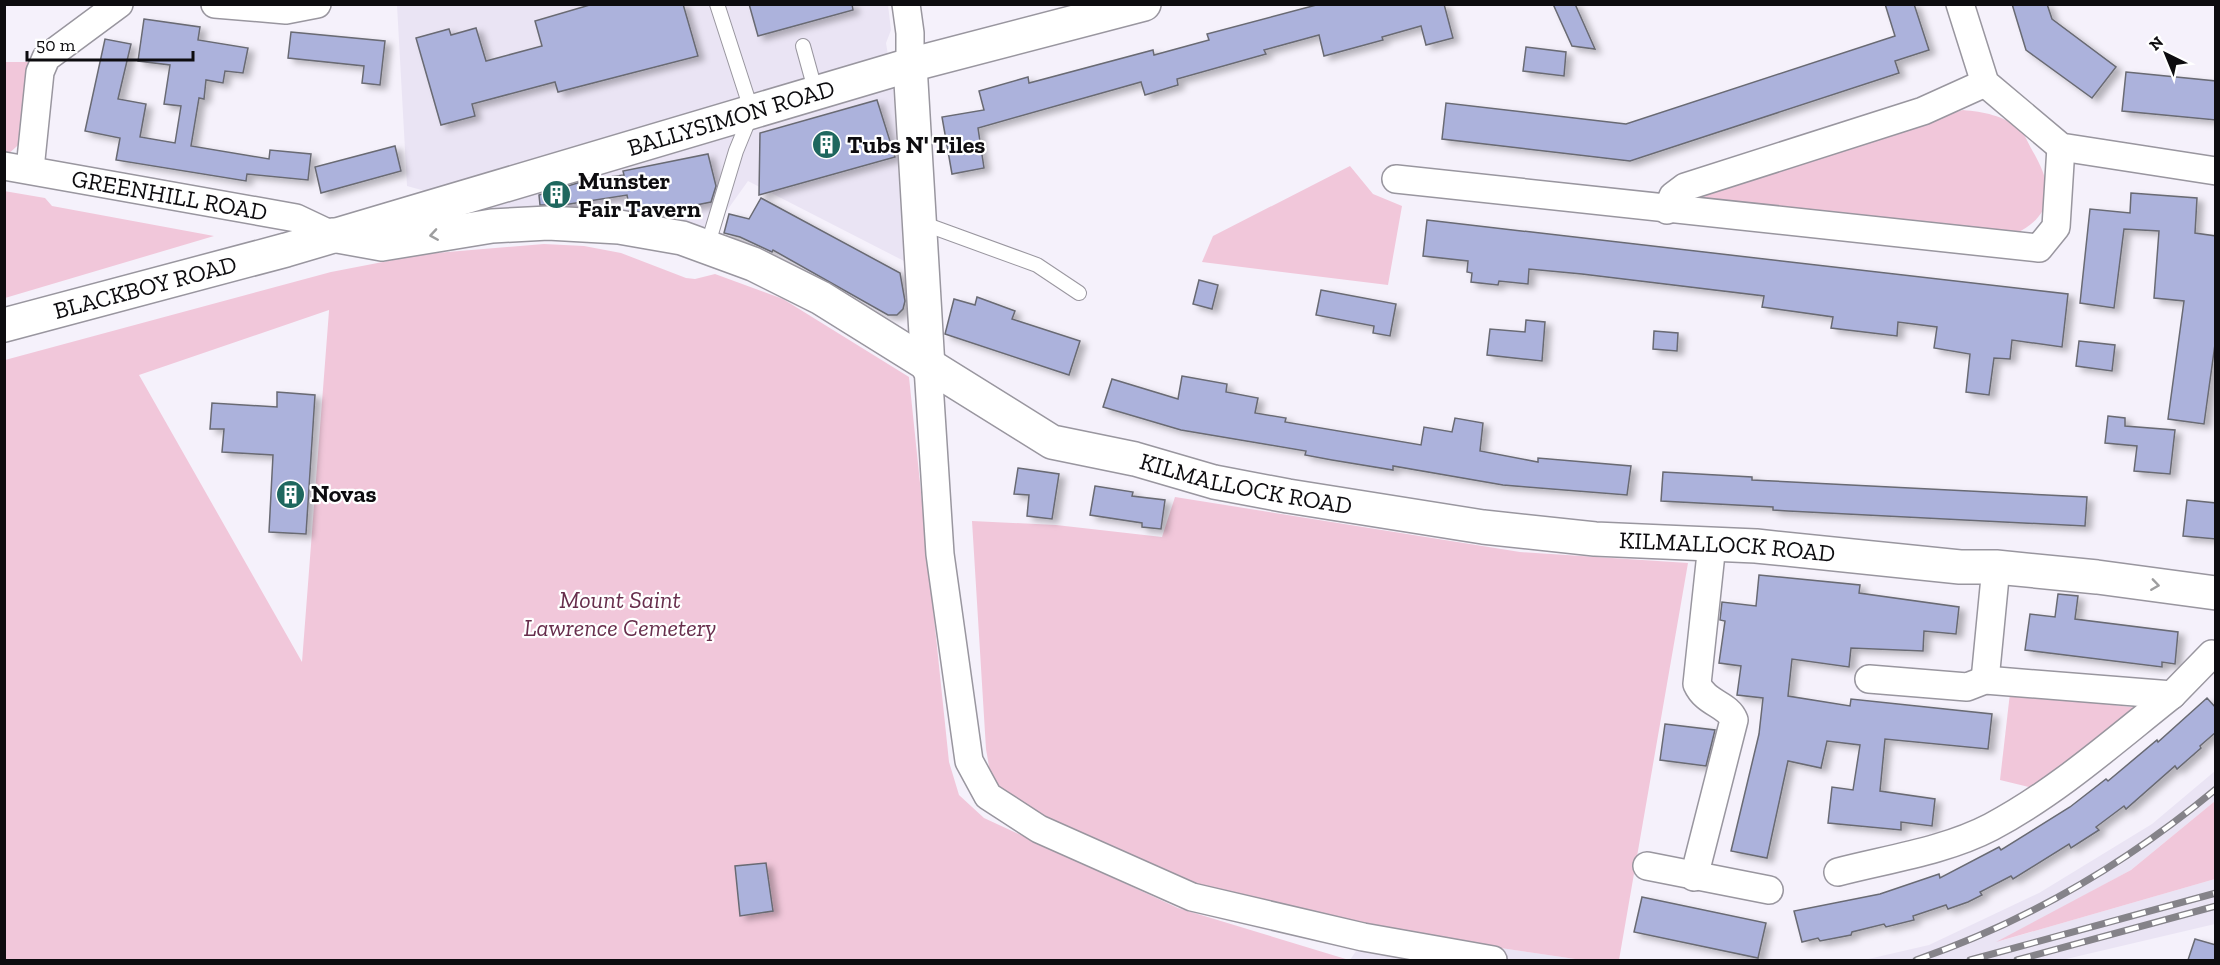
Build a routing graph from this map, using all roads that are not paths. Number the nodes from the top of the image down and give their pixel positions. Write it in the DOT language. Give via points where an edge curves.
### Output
graph roads {
  1 [pos="119,4"];
  2 [pos="215,4"];
  3 [pos="317,4"];
  4 [pos="717,4"];
  5 [pos="906,4"];
  6 [pos="1144,4"];
  7 [pos="1960,4"];
  8 [pos="803,46"];
  9 [pos="910,66"];
  10 [pos="1985,83"];
  11 [pos="816,93"];
  12 [pos="752,112"];
  13 [pos="2061,147"];
  14 [pos="17,168"];
  15 [pos="2216,171"];
  16 [pos="1396,179"];
  17 [pos="1667,210"];
  18 [pos="919,222"];
  19 [pos="333,235"];
  20 [pos="707,247"];
  21 [pos="286,250"];
  22 [pos="1079,293"];
  23 [pos="4,325"];
  24 [pos="928,367"];
  25 [pos="1712,544"];
  26 [pos="1996,567"];
  27 [pos="2216,593"];
  28 [pos="2212,654"];
  29 [pos="1869,679"];
  30 [pos="1985,680"];
  31 [pos="2172,695"];
  32 [pos="1647,866"];
  33 [pos="1838,872"];
  34 [pos="1694,877"];
  35 [pos="1770,890"];
  36 [pos="1493,960"];
  1 -- 14 [label="street" via="46,58"];
  2 -- 3 [label="street" via="286,10"];
  4 -- 12 [label="lane"];
  5 -- 9 [label="street"];
  6 -- 9 [label="street, BALLYSIMON ROAD"];
  7 -- 10 [label="street"];
  8 -- 11 [label="lane"];
  9 -- 11 [label="street, BALLYSIMON ROAD"];
  9 -- 18 [label="street"];
  10 -- 13 [label="street"];
  10 -- 17 [label="street" via="1923,111 1685,187 1673,196"];
  11 -- 12 [label="street, BALLYSIMON ROAD"];
  12 -- 19 [label="street, BALLYSIMON ROAD"];
  12 -- 20 [label="lane"];
  13 -- 15 [label="street"];
  13 -- 17 [label="street" via="2056,227 2039,248"];
  14 -- 19 [label="street, GREENHILL ROAD" via="296,218"];
  16 -- 17 [label="street"];
  18 -- 22 [label="lane" via="1037,265"];
  18 -- 24 [label="street"];
  20 -- 19 [label="street, KILMALLOCK ROAD, one-way" via="682,238 619,227 548,223 492,226 382,244"];
  19 -- 21 [label="street, BALLYSIMON ROAD"];
  20 -- 24 [label="street, KILMALLOCK ROAD" via="753,264 820,298"];
  21 -- 23 [label="street, BLACKBOY ROAD"];
  24 -- 25 [label="street, KILMALLOCK ROAD" via="1052,442 1135,459 1214,482 1483,527 1595,539"];
  24 -- 36 [label="street" via="940,554 969,762 988,796 1039,829 1192,897 1364,937"];
  25 -- 26 [label="street, KILMALLOCK ROAD"];
  25 -- 34 [label="street" via="1697,684 1701,694 1731,712 1734,720"];
  26 -- 27 [label="street, KILMALLOCK ROAD, one-way"];
  26 -- 30 [label="street"];
  28 -- 31 [label="street"];
  29 -- 30 [label="street" via="1967,687"];
  30 -- 31 [label="street"];
  31 -- 33 [label="street" via="2072,775 1990,827 1944,845"];
  32 -- 34 [label="street"];
  34 -- 35 [label="street"];
}
